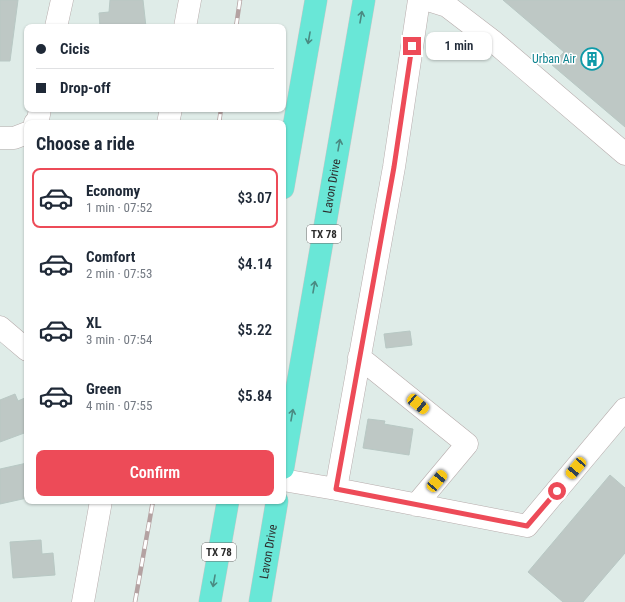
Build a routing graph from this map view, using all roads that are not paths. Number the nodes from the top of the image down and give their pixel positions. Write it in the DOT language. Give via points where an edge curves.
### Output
graph roads {
  1 [pos="62,0"];
  2 [pos="190,0"];
  3 [pos="316,0"];
  4 [pos="364,0"];
  5 [pos="419,0"];
  6 [pos="428,0"];
  7 [pos="57,24"];
  8 [pos="186,24"];
  9 [pos="625,154"];
  10 [pos="286,171"];
  11 [pos="0,327"];
  12 [pos="24,347"];
  13 [pos="359,357"];
  14 [pos="625,409"];
  15 [pos="286,451"];
  16 [pos="286,481"];
  17 [pos="336,489"];
  18 [pos="100,504"];
  19 [pos="227,504"];
  20 [pos="276,504"];
  21 [pos="416,505"];
  22 [pos="83,602"];
  23 [pos="210,602"];
  24 [pos="260,602"];
  1 -- 7 [label="street"];
  2 -- 8 [label="street"];
  3 -- 10 [label="main road, one-way"];
  15 -- 4 [label="main road, Lavon Drive / TX 78, one-way"];
  5 -- 13 [label="street" via="394,167"];
  6 -- 9 [label="street" via="447,6 494,42"];
  11 -- 12 [label="street"];
  13 -- 17 [label="street"];
  13 -- 21 [label="street" via="467,444"];
  14 -- 21 [label="street" via="527,526"];
  16 -- 17 [label="street"];
  17 -- 21 [label="street"];
  18 -- 22 [label="street"];
  19 -- 23 [label="main road, TX 78, one-way"];
  20 -- 24 [label="main road, Lavon Drive"];
}
